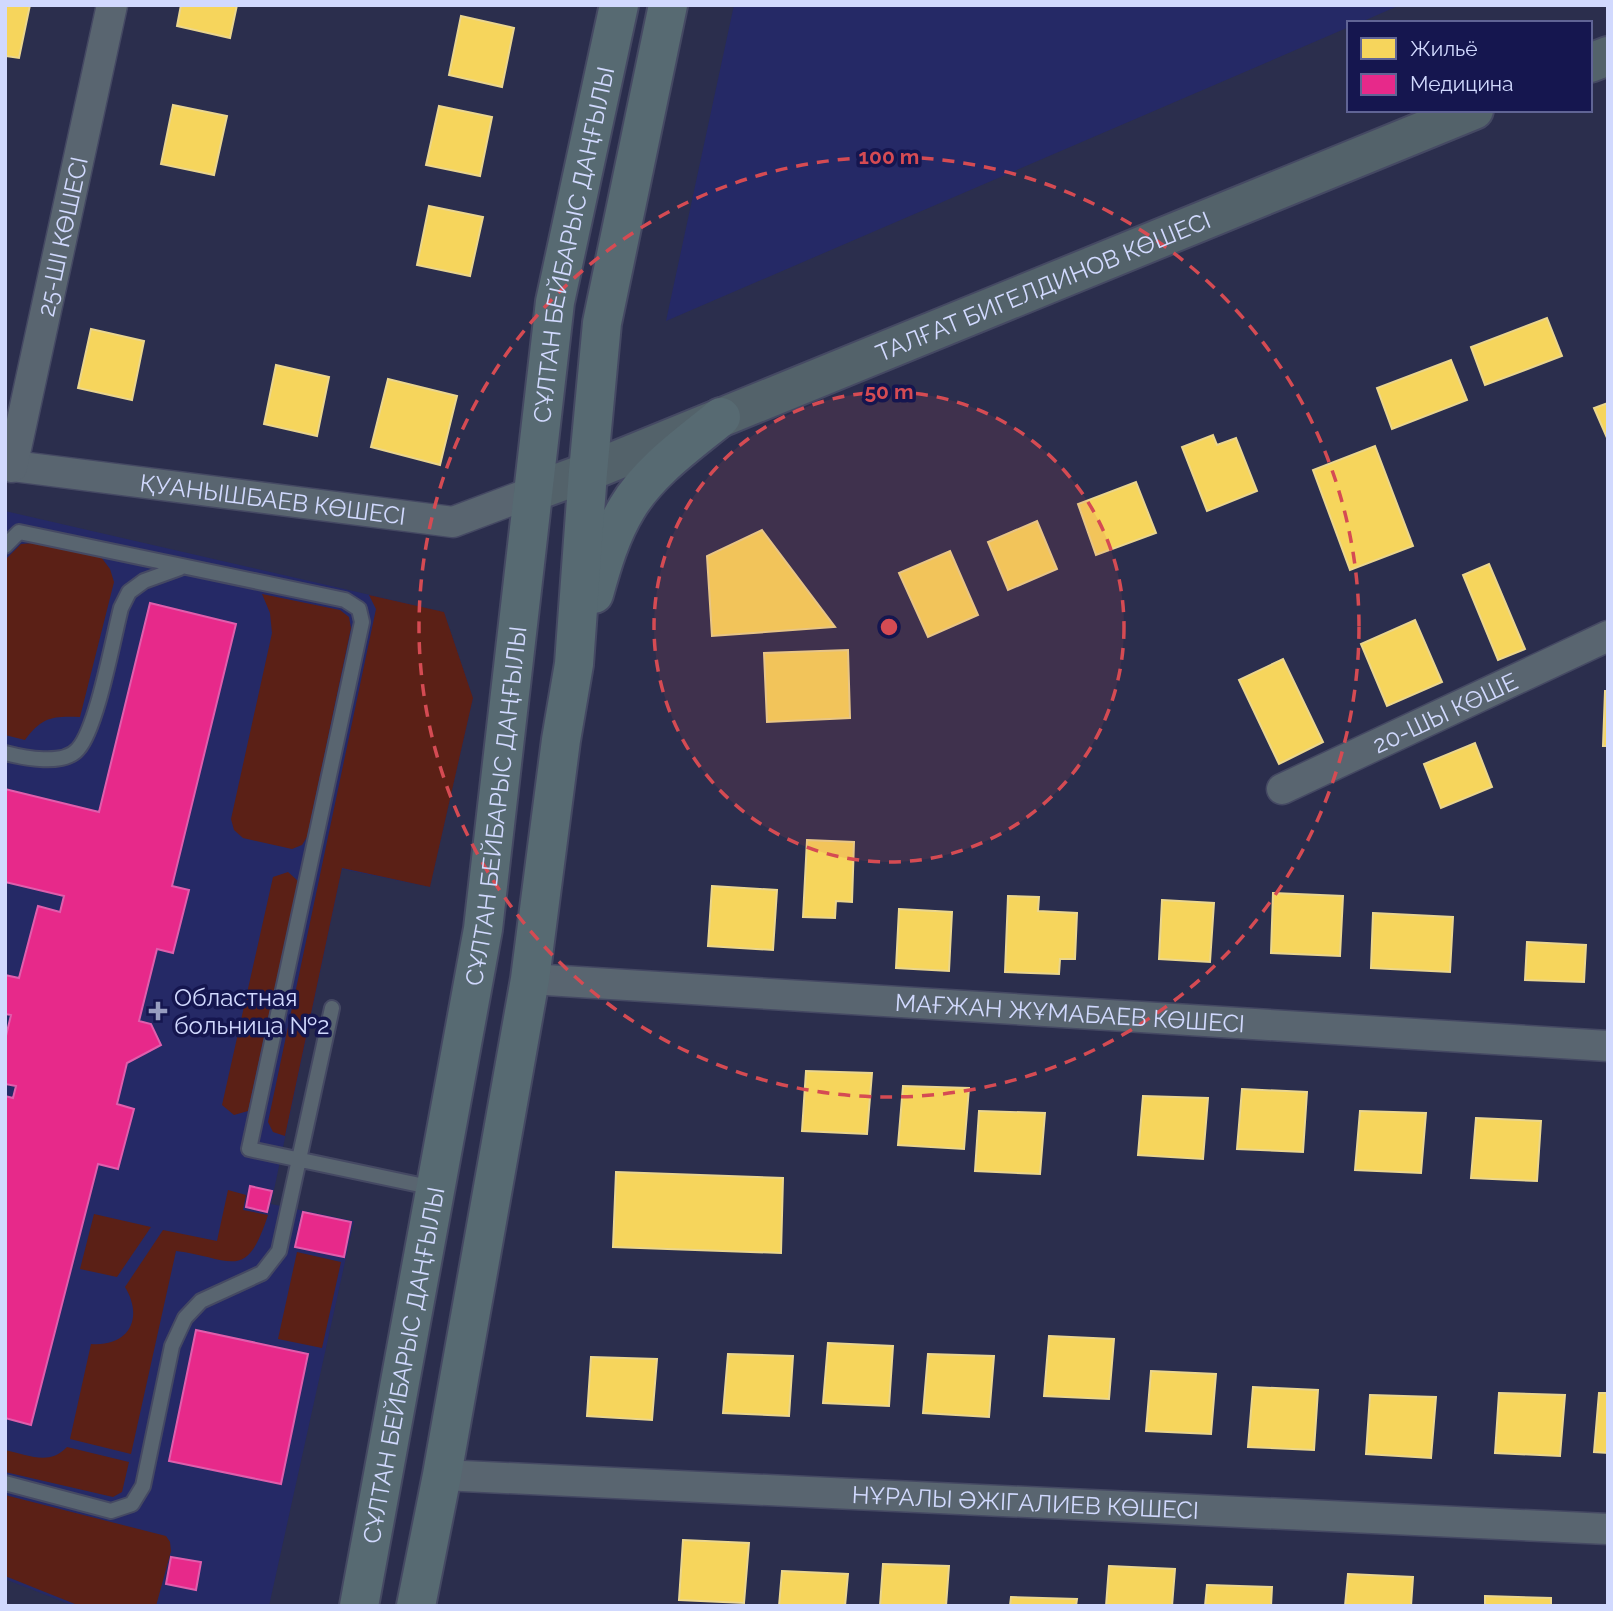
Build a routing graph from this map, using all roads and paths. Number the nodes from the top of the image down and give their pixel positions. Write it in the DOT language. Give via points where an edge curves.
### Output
graph roads {
  1 [pos="112,5"];
  2 [pos="619,5"];
  3 [pos="668,5"];
  4 [pos="1469,112"];
  5 [pos="721,417"];
  6 [pos="9,466"];
  7 [pos="588,472"];
  8 [pos="533,492"];
  9 [pos="5,546"];
  10 [pos="185,567"];
  11 [pos="1608,636"];
  12 [pos="574,664"];
  13 [pos="5,753"];
  14 [pos="1282,789"];
  15 [pos="530,979"];
  16 [pos="332,1008"];
  17 [pos="1608,1046"];
  18 [pos="298,1161"];
  19 [pos="437,1188"];
  20 [pos="442,1475"];
  21 [pos="5,1483"];
  22 [pos="1608,1529"];
  23 [pos="359,1606"];
  24 [pos="416,1606"];
  1 -- 6 [label="street, 25-ШІ КӨШЕСІ"];
  2 -- 8 [label="main road, СҰЛТАН БЕЙБАРЫС ДАҢҒЫЛЫ" via="555,302"];
  3 -- 7 [label="main road, СҰЛТАН БЕЙБАРЫС ДАҢҒЫЛЫ" via="603,323"];
  4 -- 5 [label="street, ТАЛҒАТ БИГЕЛДИНОВ КӨШЕСІ"];
  5 -- 7 [label="street, ТАЛҒАТ БИГЕЛДИНОВ КӨШЕСІ"];
  5 -- 12 [label="main road" via="657,470 627,507 603,562"];
  6 -- 8 [label="street, ҚУАНЫШБАЕВ КӨШЕСІ" via="453,522"];
  7 -- 8 [label="street, ТАЛҒАТ БИГЕЛДИНОВ КӨШЕСІ"];
  7 -- 12 [label="main road, СҰЛТАН БЕЙБАРЫС ДАҢҒЫЛЫ"];
  8 -- 19 [label="main road, СҰЛТАН БЕЙБАРЫС ДАҢҒЫЛЫ" via="483,929"];
  9 -- 10 [label="lane" via="19,532"];
  10 -- 13 [label="lane" via="144,581 129,592 90,730 77,751 55,759"];
  10 -- 18 [label="lane" via="345,600 359,609 362,622 249,1149"];
  11 -- 14 [label="street, 20-ШЫ КӨШЕ"];
  12 -- 15 [label="main road, СҰЛТАН БЕЙБАРЫС ДАҢҒЫЛЫ"];
  15 -- 17 [label="street, МАҒЖАН ЖҰМАБАЕВ КӨШЕСІ"];
  15 -- 20 [label="main road, СҰЛТАН БЕЙБАРЫС ДАҢҒЫЛЫ"];
  16 -- 18 [label="lane"];
  18 -- 19 [label="lane"];
  18 -- 21 [label="lane" via="279,1251 261,1273 201,1301 185,1318 172,1346 144,1486 132,1504 111,1511"];
  19 -- 23 [label="main road, СҰЛТАН БЕЙБАРЫС ДАҢҒЫЛЫ"];
  20 -- 22 [label="street, НҰРАЛЫ ӘЖIГАЛИЕВ КӨШЕСI"];
  20 -- 24 [label="main road, СҰЛТАН БЕЙБАРЫС ДАҢҒЫЛЫ"];
}
